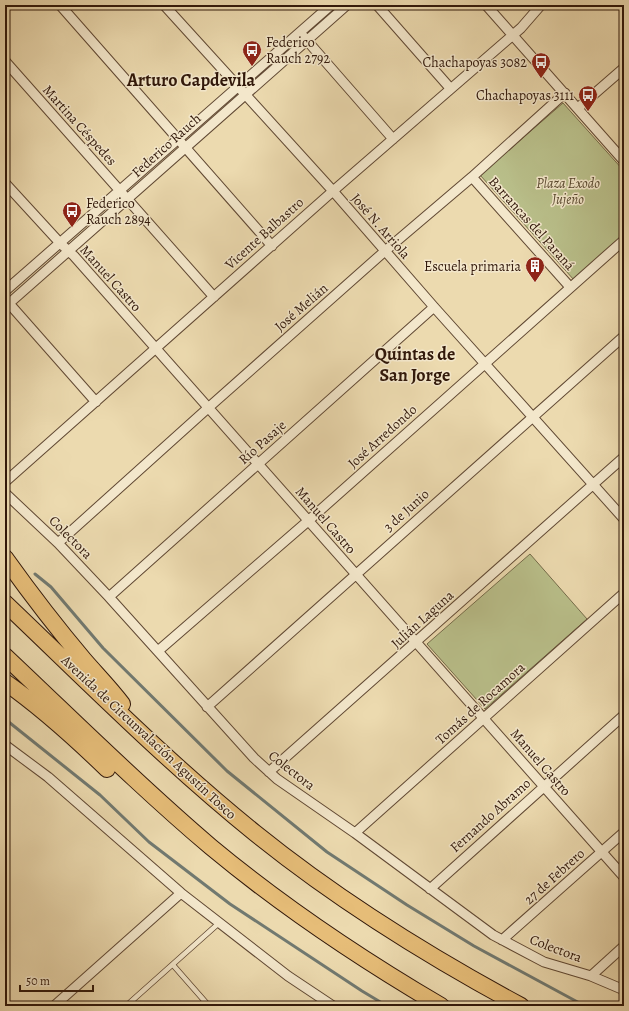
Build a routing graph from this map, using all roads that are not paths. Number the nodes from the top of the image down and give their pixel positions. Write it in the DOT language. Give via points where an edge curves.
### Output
graph roads {
  1 [pos="60,5"];
  2 [pos="331,5"];
  3 [pos="347,5"];
  4 [pos="377,5"];
  5 [pos="486,5"];
  6 [pos="541,5"];
  7 [pos="166,6"];
  8 [pos="300,33"];
  9 [pos="513,35"];
  10 [pos="306,40"];
  11 [pos="5,61"];
  12 [pos="624,68"];
  13 [pos="238,87"];
  14 [pos="450,88"];
  15 [pos="565,93"];
  16 [pos="245,95"];
  17 [pos="578,108"];
  18 [pos="178,139"];
  19 [pos="393,139"];
  20 [pos="185,147"];
  21 [pos="624,161"];
  22 [pos="472,177"];
  23 [pos="5,183"];
  24 [pos="120,191"];
  25 [pos="333,191"];
  26 [pos="127,199"];
  27 [pos="624,240"];
  28 [pos="60,243"];
  29 [pos="272,246"];
  30 [pos="69,251"];
  31 [pos="385,251"];
  32 [pos="570,287"];
  33 [pos="5,291"];
  34 [pos="214,297"];
  35 [pos="6,303"];
  36 [pos="434,308"];
  37 [pos="624,336"];
  38 [pos="155,349"];
  39 [pos="484,364"];
  40 [pos="96,402"];
  41 [pos="208,408"];
  42 [pos="532,417"];
  43 [pos="624,458"];
  44 [pos="258,465"];
  45 [pos="5,482"];
  46 [pos="593,485"];
  47 [pos="5,493"];
  48 [pos="624,519"];
  49 [pos="308,520"];
  50 [pos="58,543"];
  51 [pos="5,558"];
  52 [pos="355,574"];
  53 [pos="624,593"];
  54 [pos="109,597"];
  55 [pos="5,603"];
  56 [pos="416,643"];
  57 [pos="158,651"];
  58 [pos="5,656"];
  59 [pos="5,682"];
  60 [pos="207,707"];
  61 [pos="624,715"];
  62 [pos="484,718"];
  63 [pos="150,742"];
  64 [pos="5,745"];
  65 [pos="269,772"];
  66 [pos="544,786"];
  67 [pos="624,832"];
  68 [pos="355,833"];
  69 [pos="602,852"];
  70 [pos="624,877"];
  71 [pos="254,880"];
  72 [pos="430,889"];
  73 [pos="181,893"];
  74 [pos="219,923"];
  75 [pos="502,940"];
  76 [pos="624,946"];
  77 [pos="173,965"];
  78 [pos="591,976"];
  79 [pos="624,990"];
  80 [pos="54,1006"];
  81 [pos="126,1006"];
  82 [pos="209,1006"];
  83 [pos="334,1006"];
  84 [pos="441,1006"];
  85 [pos="521,1006"];
  1 -- 18 [label="street"];
  2 -- 8 [label="street, Federico Rauch"];
  3 -- 10 [label="street, Federico Rauch"];
  4 -- 14 [label="street"];
  5 -- 9 [label="street"];
  6 -- 9 [label="street, Vicente Balbastro"];
  7 -- 13 [label="street, José N. Arriola"];
  8 -- 10 [label="street"];
  8 -- 13 [label="street, Federico Rauch"];
  9 -- 14 [label="street, Vicente Balbastro"];
  9 -- 15 [label="street"];
  10 -- 16 [label="street, Federico Rauch"];
  10 -- 19 [label="street"];
  11 -- 24 [label="street, Martina Céspedes"];
  12 -- 17 [label="street"];
  13 -- 16 [label="street, José N. Arriola"];
  13 -- 18 [label="street, Federico Rauch"];
  14 -- 19 [label="street, Vicente Balbastro"];
  15 -- 17 [label="street"];
  15 -- 22 [label="street, José Melián"];
  16 -- 20 [label="street, Federico Rauch"];
  16 -- 25 [label="street, José N. Arriola"];
  17 -- 21 [label="street"];
  18 -- 20 [label="street"];
  18 -- 24 [label="street, Federico Rauch"];
  19 -- 25 [label="street, Vicente Balbastro"];
  20 -- 26 [label="street, Federico Rauch"];
  20 -- 29 [label="street"];
  22 -- 31 [label="street, José Melián"];
  22 -- 32 [label="street, Barrancas del Paraná"];
  23 -- 28 [label="street, Manuel Castro"];
  24 -- 26 [label="street, Martina Céspedes"];
  24 -- 28 [label="street, Federico Rauch"];
  25 -- 29 [label="street, Vicente Balbastro"];
  25 -- 31 [label="street, José N. Arriola"];
  26 -- 30 [label="street, Federico Rauch"];
  26 -- 34 [label="street, Martina Céspedes"];
  27 -- 32 [label="street, José Arredondo"];
  28 -- 30 [label="street, Manuel Castro"];
  28 -- 33 [label="street, Federico Rauch"];
  29 -- 34 [label="street, Vicente Balbastro"];
  30 -- 35 [label="street, Federico Rauch"];
  30 -- 38 [label="street, Manuel Castro"];
  31 -- 36 [label="street, José N. Arriola"];
  31 -- 41 [label="street, José Melián"];
  32 -- 39 [label="street, José Arredondo"];
  34 -- 38 [label="street, Vicente Balbastro"];
  35 -- 40 [label="street"];
  36 -- 39 [label="street, José N. Arriola"];
  36 -- 44 [label="street, Río Pasaje"];
  37 -- 42 [label="street, 3 de Junio"];
  38 -- 40 [label="street, Vicente Balbastro"];
  38 -- 41 [label="street, Manuel Castro"];
  39 -- 42 [label="street, José N. Arriola"];
  39 -- 49 [label="street, José Arredondo"];
  40 -- 45 [label="street, Vicente Balbastro"];
  41 -- 44 [label="street, Manuel Castro"];
  41 -- 50 [label="street, José Melián"];
  42 -- 46 [label="street, José N. Arriola"];
  42 -- 52 [label="street, 3 de Junio"];
  43 -- 46 [label="street, Julián Laguna"];
  44 -- 49 [label="street, Manuel Castro"];
  44 -- 54 [label="street, Río Pasaje"];
  46 -- 48 [label="street, José N. Arriola"];
  46 -- 56 [label="street, Julián Laguna"];
  47 -- 50 [label="street, Colectora"];
  49 -- 52 [label="street, Manuel Castro"];
  49 -- 57 [label="street, José Arredondo"];
  50 -- 54 [label="street, Colectora"];
  51 -- 63 [label="highway" via="42,608 108,685"];
  52 -- 56 [label="street, Manuel Castro"];
  52 -- 60 [label="street, 3 de Junio"];
  53 -- 62 [label="street, Tomás de Rocamora"];
  54 -- 57 [label="street, Colectora"];
  55 -- 63 [label="highway, Avenida de Circunvalación Agustín Tosco"];
  56 -- 62 [label="street, Manuel Castro"];
  56 -- 65 [label="street, Julián Laguna"];
  57 -- 60 [label="street, Colectora"];
  58 -- 71 [label="highway" via="157,800"];
  59 -- 71 [label="highway" via="76,739 150,808 208,857"];
  60 -- 65 [label="street, Colectora"];
  61 -- 66 [label="street, Fernando Abramo"];
  62 -- 66 [label="street, Manuel Castro"];
  62 -- 68 [label="street, Tomás de Rocamora"];
  63 -- 85 [label="highway, Avenida de Circunvalación Agustín Tosco" via="256,834 341,897 429,954"];
  64 -- 73 [label="street" via="48,777"];
  65 -- 68 [label="street, Colectora"];
  66 -- 69 [label="street, Manuel Castro"];
  66 -- 72 [label="street, Fernando Abramo"];
  67 -- 69 [label="street, 27 de Febrero"];
  68 -- 72 [label="street, Colectora"];
  69 -- 70 [label="street, Manuel Castro"];
  69 -- 75 [label="street, 27 de Febrero"];
  71 -- 84 [label="highway" via="339,942"];
  72 -- 75 [label="street, Colectora"];
  73 -- 74 [label="street"];
  73 -- 80 [label="street"];
  74 -- 77 [label="lane"];
  74 -- 83 [label="street" via="288,976"];
  75 -- 78 [label="street, Colectora" via="544,962"];
  76 -- 78 [label="street"];
  77 -- 81 [label="lane"];
  77 -- 82 [label="lane"];
  78 -- 79 [label="street, Colectora"];
}
